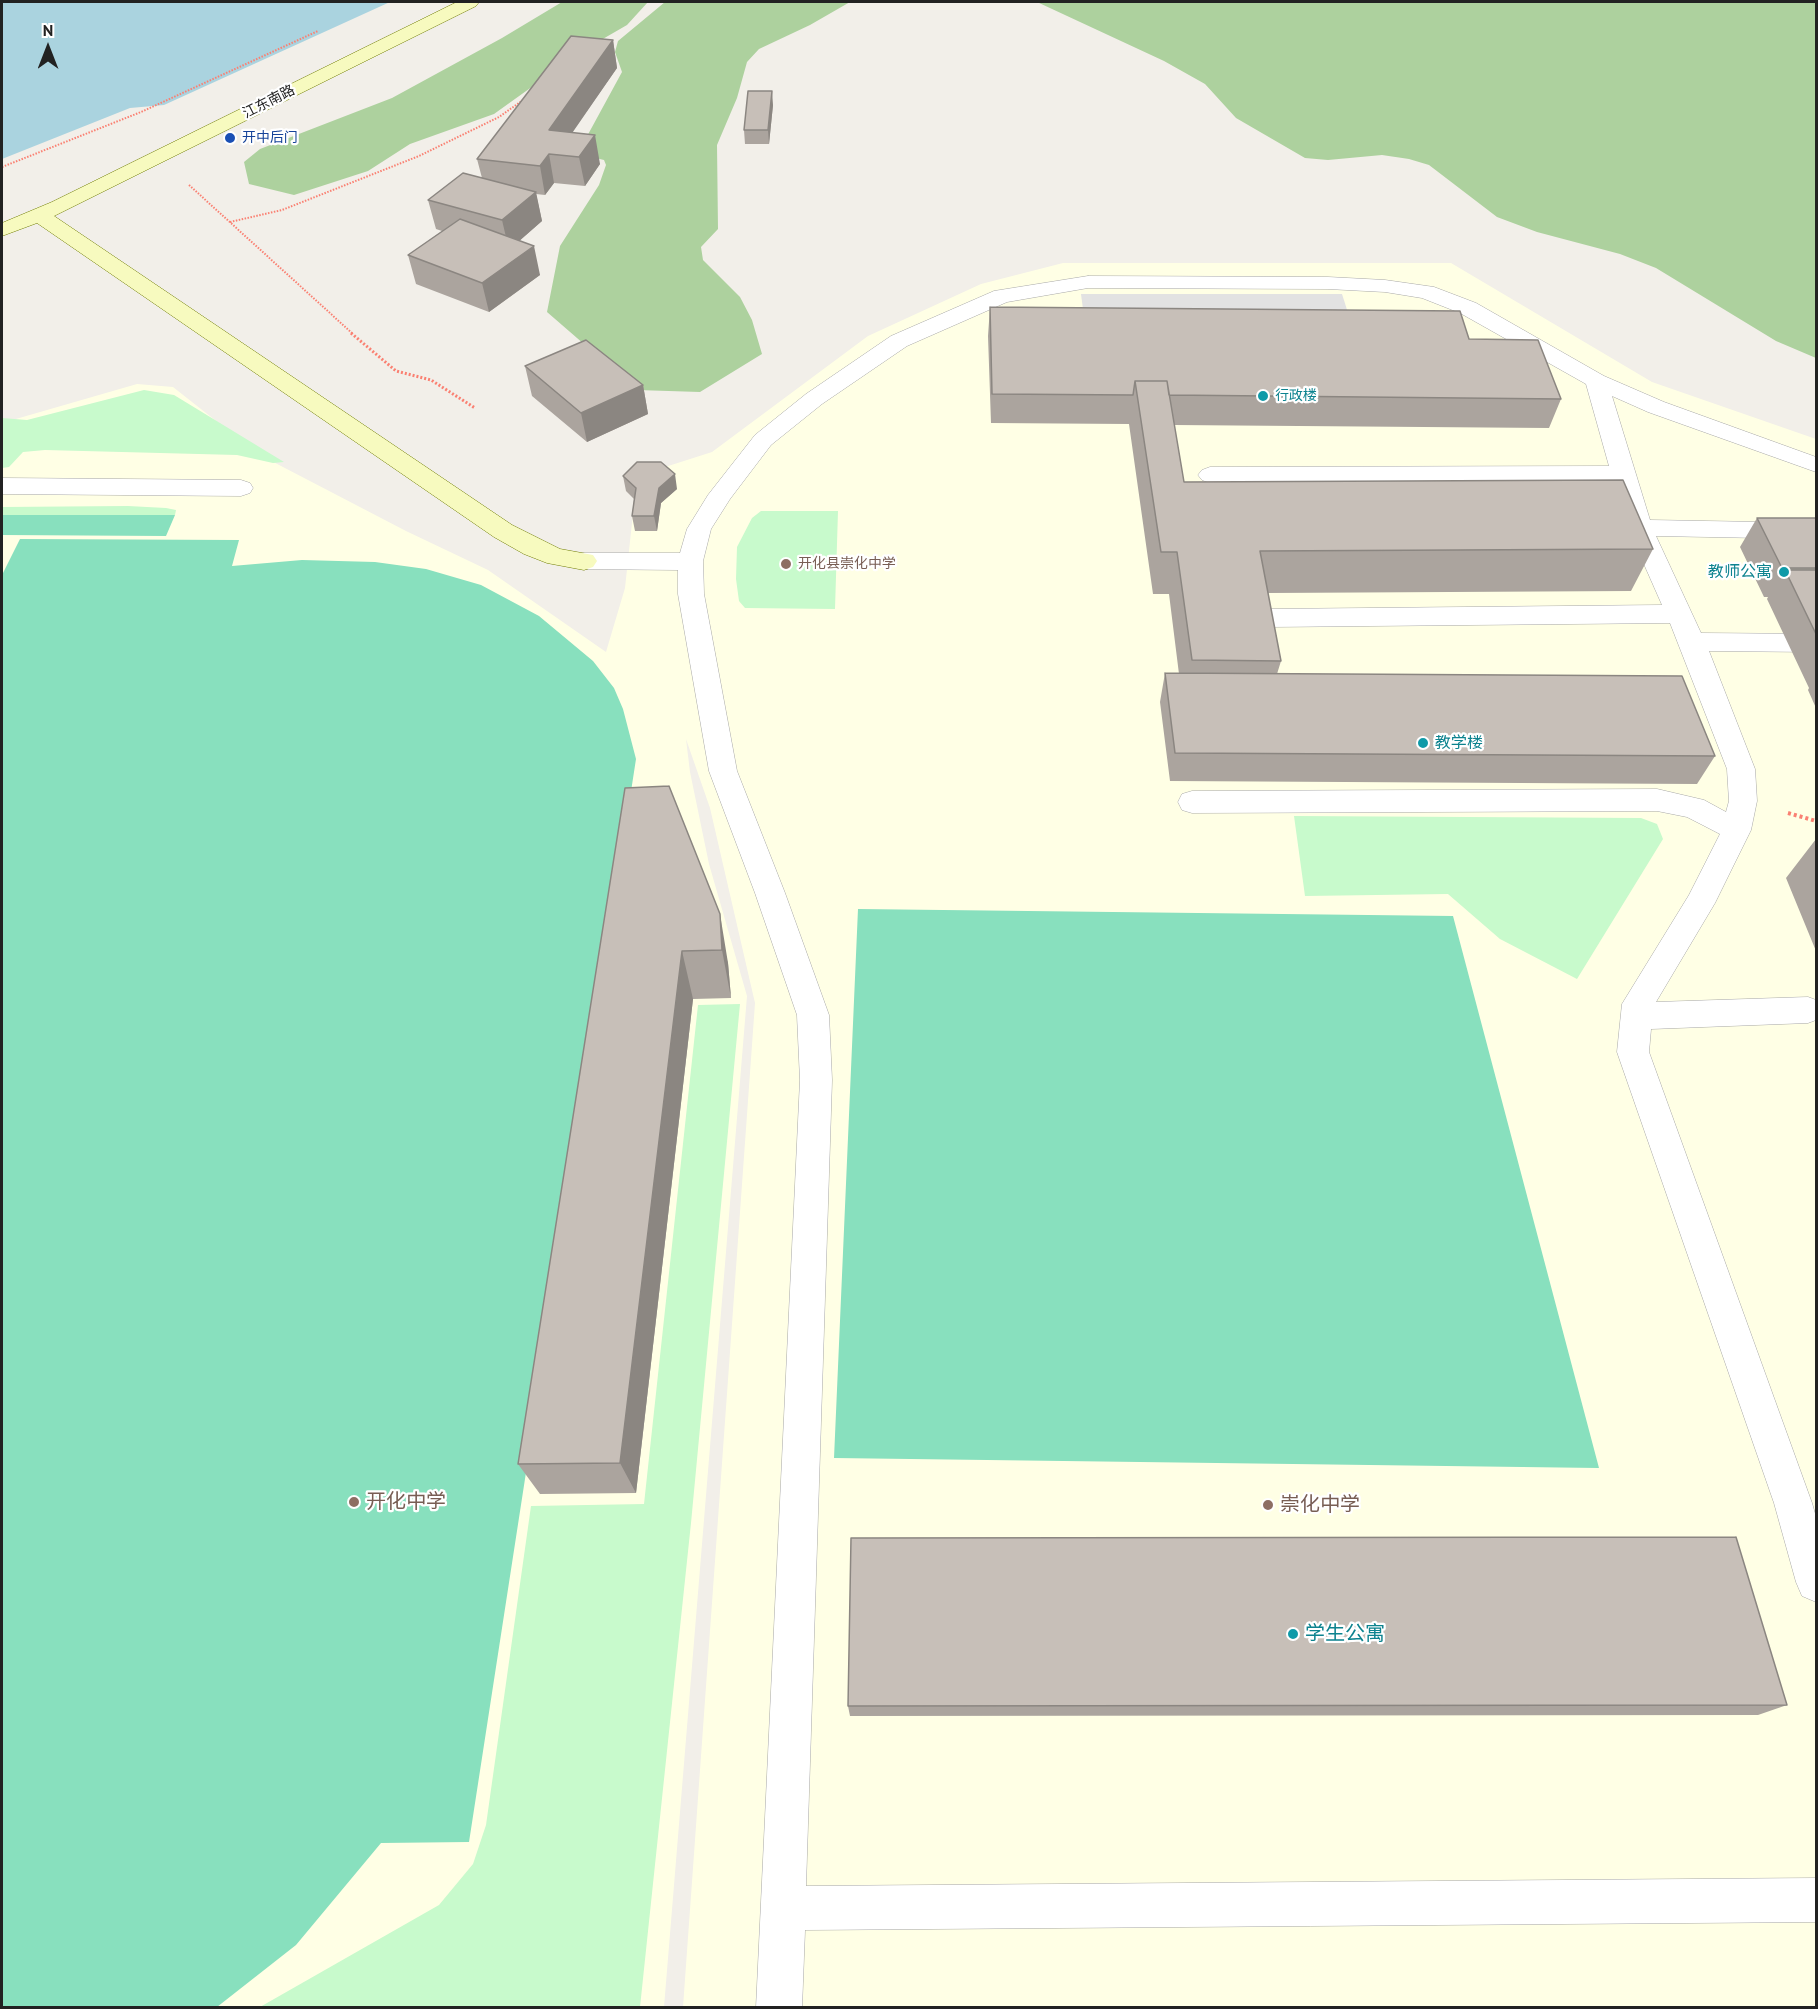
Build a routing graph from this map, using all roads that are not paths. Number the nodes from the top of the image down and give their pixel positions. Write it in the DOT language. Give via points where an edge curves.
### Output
graph roads {
  1 [pos="470,2"];
  2 [pos="39,215"];
  3 [pos="2,230"];
  4 [pos="1596,381"];
  5 [pos="1816,465"];
  6 [pos="1623,473"];
  7 [pos="1210,475"];
  8 [pos="2,486"];
  9 [pos="241,488"];
  10 [pos="1640,528"];
  11 [pos="1816,531"];
  12 [pos="584,561"];
  13 [pos="690,561"];
  14 [pos="1678,614"];
  15 [pos="1269,618"];
  16 [pos="1692,642"];
  17 [pos="1816,643"];
  18 [pos="1192,802"];
  19 [pos="1737,830"];
  20 [pos="1808,1010"];
  21 [pos="1637,1016"];
  22 [pos="1805,1499"];
  23 [pos="1816,1582"];
  24 [pos="1816,1899"];
  25 [pos="783,1908"];
  26 [pos="779,2007"];
  1 -- 2 [label="street, 江东南路"];
  2 -- 3 [label="street, 江东南路"];
  2 -- 12 [label="street" via="503,531 556,557"];
  4 -- 5 [label="lane"];
  4 -- 6 [label="lane"];
  4 -- 13 [label="lane" via="1468,308 1426,292 1328,283 1089,282 1002,296 899,341 814,399 763,441 720,495 699,529"];
  6 -- 7 [label="lane"];
  6 -- 10 [label="lane"];
  8 -- 9 [label="lane"];
  10 -- 11 [label="lane"];
  10 -- 14 [label="lane"];
  12 -- 13 [label="lane"];
  13 -- 25 [label="lane" via="691,594 723,771 813,1015 816,1080"];
  14 -- 15 [label="lane"];
  14 -- 16 [label="lane"];
  16 -- 17 [label="lane"];
  16 -- 19 [label="lane" via="1741,769 1743,801"];
  18 -- 19 [label="lane" via="1657,800 1694,808"];
  19 -- 21 [label="lane" via="1700,903 1638,1004"];
  20 -- 21 [label="lane"];
  21 -- 22 [label="lane" via="1633,1052"];
  22 -- 23 [label="lane"];
  24 -- 25 [label="lane"];
  25 -- 26 [label="lane"];
}
